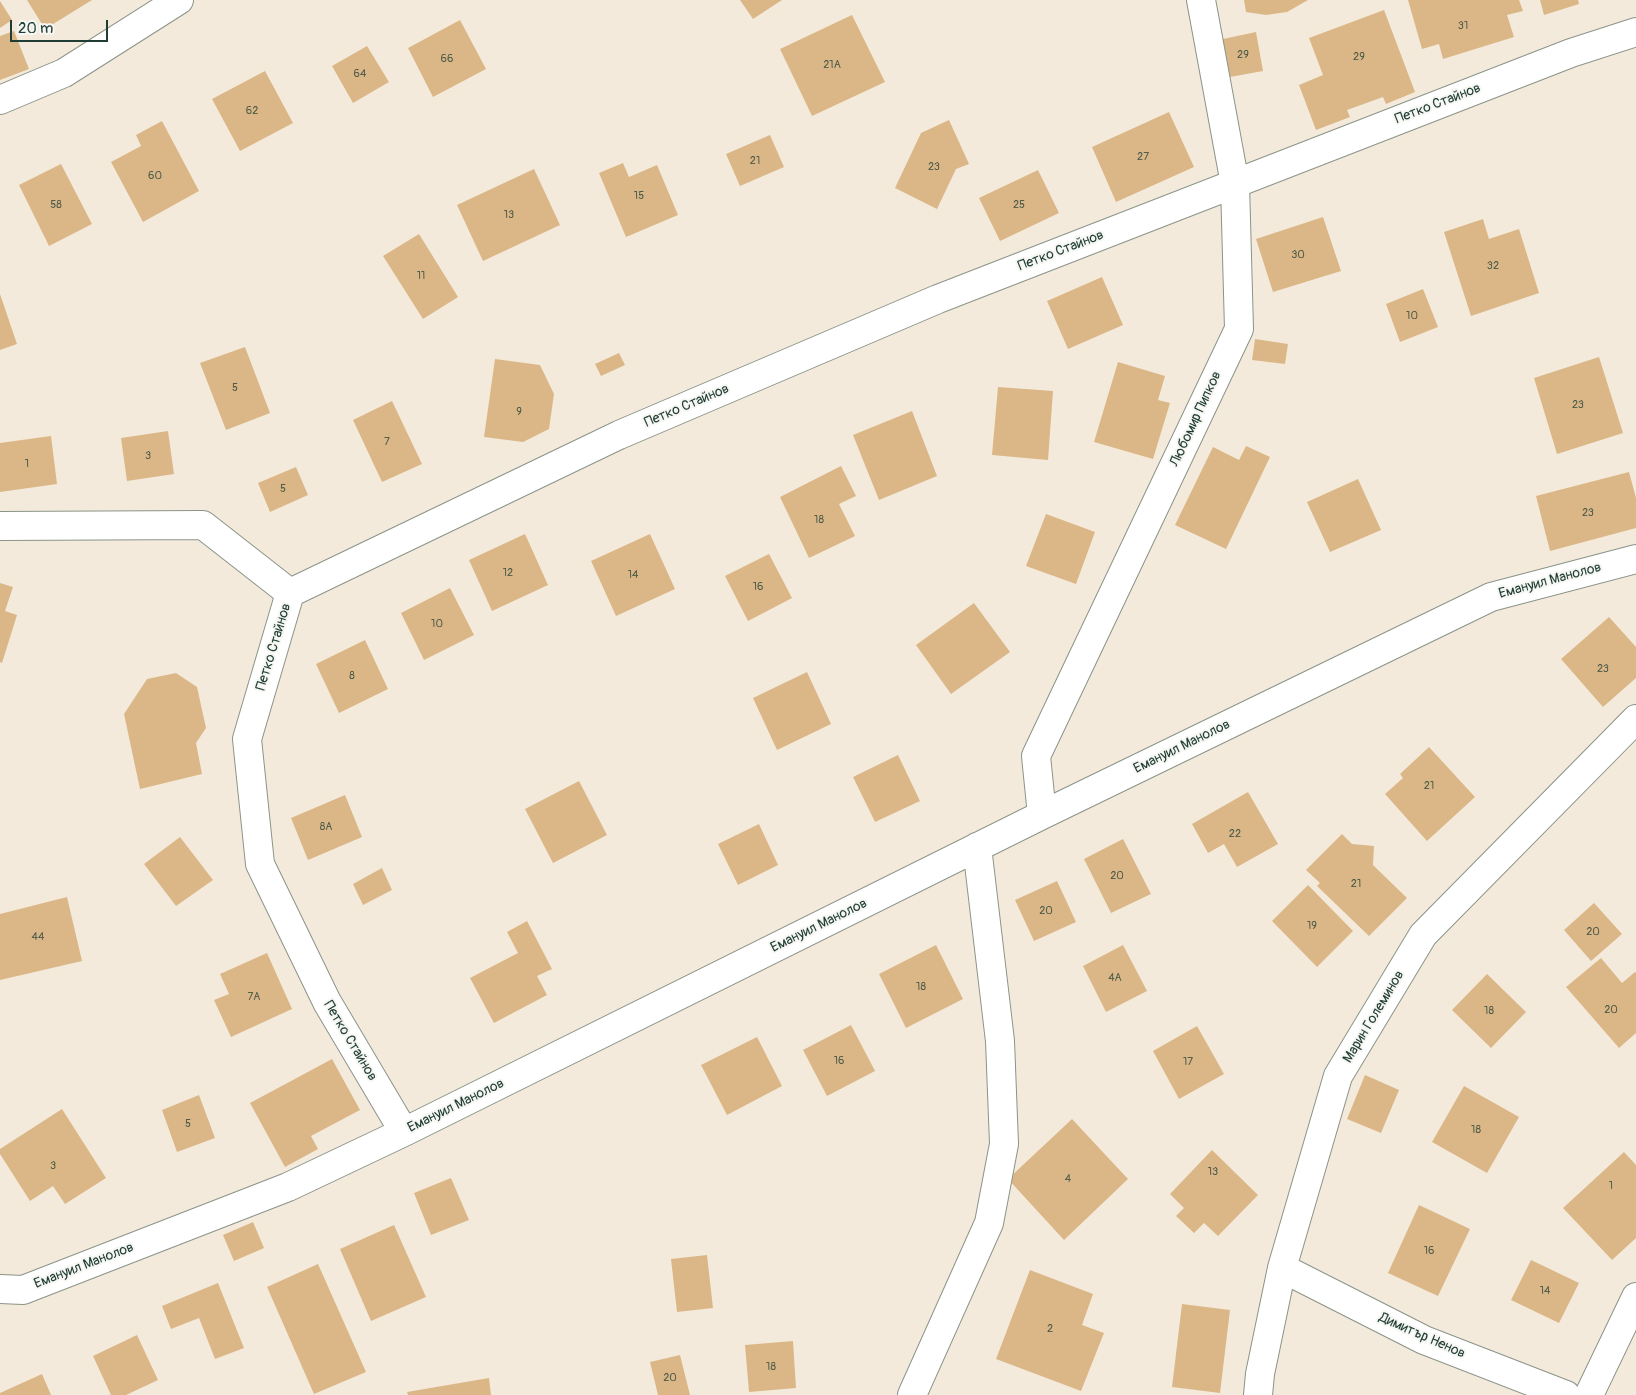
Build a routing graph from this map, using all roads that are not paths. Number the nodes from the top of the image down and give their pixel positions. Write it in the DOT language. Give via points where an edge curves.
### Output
graph roads {
  1 [pos="179,0"];
  2 [pos="1201,0"];
  3 [pos="1636,32"];
  4 [pos="0,100"];
  5 [pos="1235,184"];
  6 [pos="0,526"];
  7 [pos="1636,559"];
  8 [pos="290,593"];
  9 [pos="1636,719"];
  10 [pos="1042,815"];
  11 [pos="977,847"];
  12 [pos="404,1132"];
  13 [pos="1282,1268"];
  14 [pos="0,1289"];
  15 [pos="1636,1297"];
  16 [pos="912,1395"];
  17 [pos="1258,1395"];
  18 [pos="1566,1395"];
  19 [pos="1589,1395"];
  1 -- 4 [label="street" via="64,73"];
  2 -- 5 [label="street, Любомир Пипков"];
  3 -- 5 [label="street, Петко Стайнов" via="1571,53"];
  5 -- 8 [label="street, Петко Стайнов" via="938,299 619,435"];
  5 -- 10 [label="street, Любомир Пипков" via="1239,329 1036,756"];
  6 -- 8 [label="street" via="203,525"];
  7 -- 10 [label="street, Емануил Манолов" via="1491,597"];
  8 -- 12 [label="street, Петко Стайнов" via="247,739 260,864 327,1002"];
  9 -- 13 [label="street, Марин Големинов" via="1423,936 1338,1076"];
  10 -- 11 [label="street, Емануил Манолов"];
  11 -- 12 [label="street, Емануил Манолов"];
  11 -- 16 [label="street" via="1000,1041 1004,1144 989,1223"];
  12 -- 14 [label="street, Емануил Манолов" via="288,1187 23,1290"];
  13 -- 17 [label="street, Марин Големинов"];
  13 -- 18 [label="street, Димитър Ненов" via="1424,1340"];
  15 -- 19 [label="street"];
}
